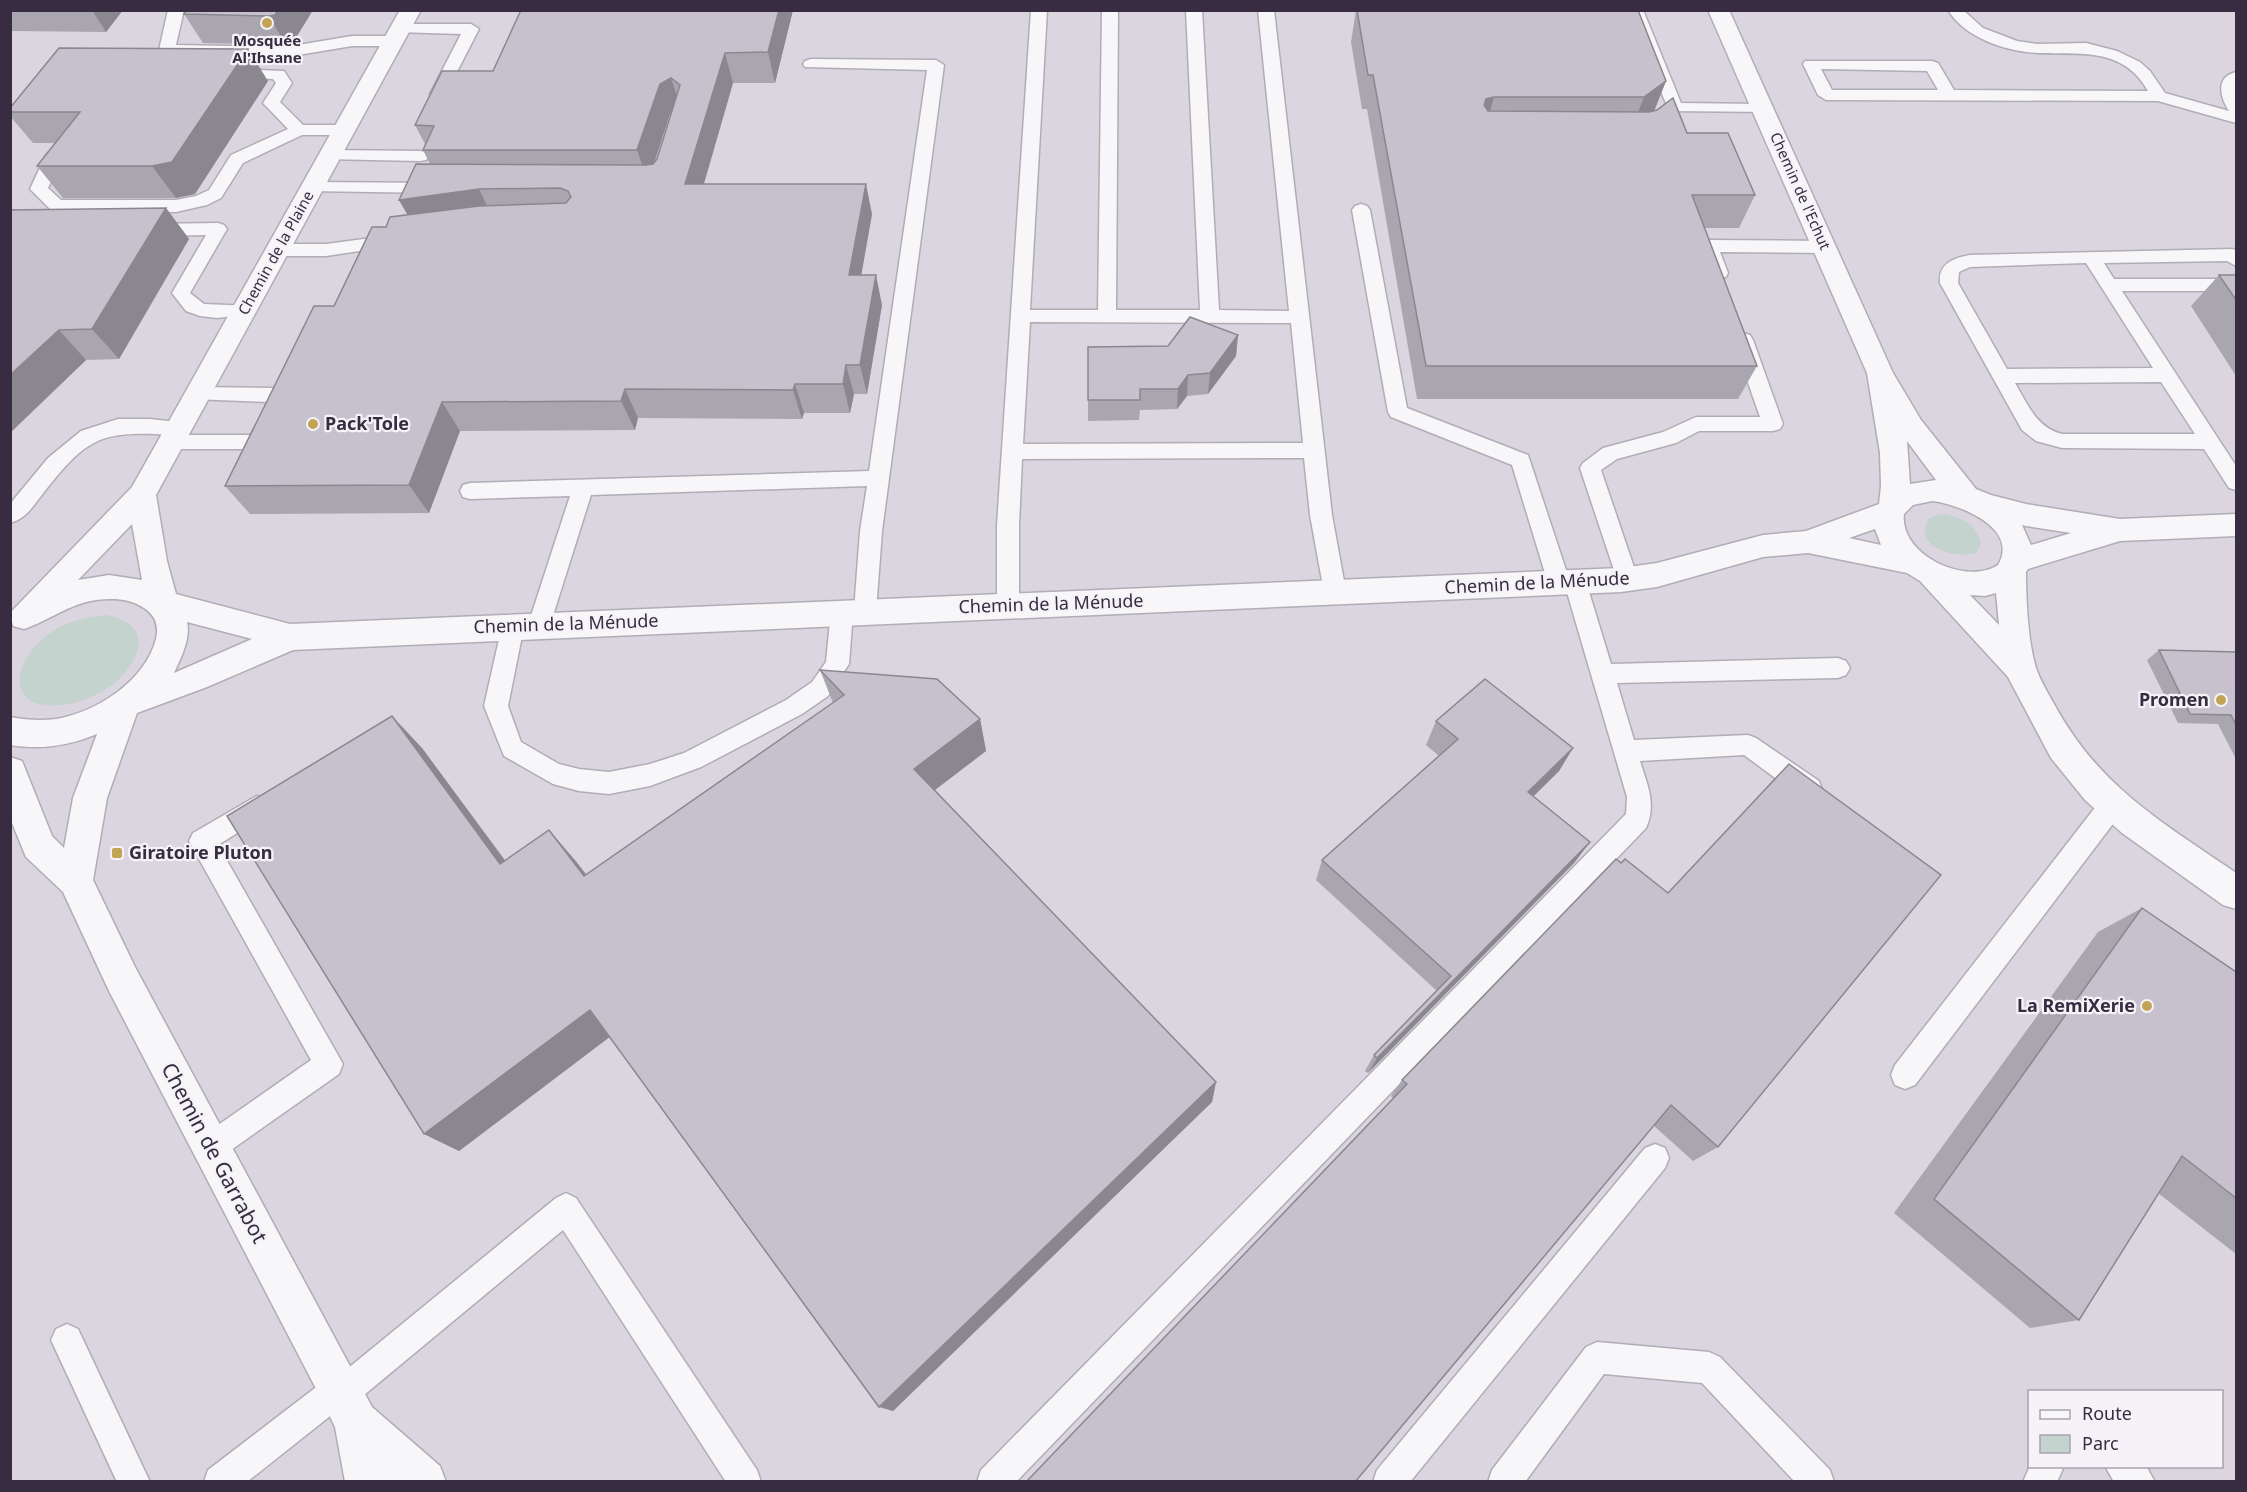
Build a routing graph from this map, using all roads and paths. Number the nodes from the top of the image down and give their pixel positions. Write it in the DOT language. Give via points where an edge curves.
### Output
graph roads {
  1 [pos="176,10"];
  2 [pos="480,10"];
  3 [pos="1039,10"];
  4 [pos="1110,10"];
  5 [pos="1194,10"];
  6 [pos="1266,10"];
  7 [pos="1635,10"];
  8 [pos="1718,10"];
  9 [pos="1954,10"];
  10 [pos="402,27"];
  11 [pos="471,29"];
  12 [pos="811,64"];
  13 [pos="220,74"];
  14 [pos="2236,77"];
  15 [pos="438,94"];
  16 [pos="1949,96"];
  17 [pos="2159,96"];
  18 [pos="1674,108"];
  19 [pos="1763,109"];
  20 [pos="2236,109"];
  21 [pos="2236,118"];
  22 [pos="1659,120"];
  23 [pos="299,130"];
  24 [pos="345,130"];
  25 [pos="330,155"];
  26 [pos="420,156"];
  27 [pos="54,157"];
  28 [pos="313,187"];
  29 [pos="450,188"];
  30 [pos="1360,210"];
  31 [pos="134,230"];
  32 [pos="415,238"];
  33 [pos="1826,247"];
  34 [pos="278,250"];
  35 [pos="2091,257"];
  36 [pos="2236,261"];
  37 [pos="2109,285"];
  38 [pos="2236,285"];
  39 [pos="1725,290"];
  40 [pos="245,310"];
  41 [pos="1020,316"];
  42 [pos="1107,316"];
  43 [pos="1210,316"];
  44 [pos="1300,317"];
  45 [pos="1737,324"];
  46 [pos="1880,373"];
  47 [pos="292,375"];
  48 [pos="2167,375"];
  49 [pos="2002,376"];
  50 [pos="198,394"];
  51 [pos="282,394"];
  52 [pos="176,435"];
  53 [pos="2211,442"];
  54 [pos="1314,450"];
  55 [pos="1012,452"];
  56 [pos="879,478"];
  57 [pos="2236,482"];
  58 [pos="583,488"];
  59 [pos="470,491"];
  60 [pos="142,495"];
  61 [pos="1974,500"];
  62 [pos="1893,507"];
  63 [pos="10,514"];
  64 [pos="2236,525"];
  65 [pos="2120,530"];
  66 [pos="1808,542"];
  67 [pos="2014,566"];
  68 [pos="1922,568"];
  69 [pos="1627,579"];
  70 [pos="1567,583"];
  71 [pos="1335,592"];
  72 [pos="163,603"];
  73 [pos="1008,605"];
  74 [pos="854,612"];
  75 [pos="14,621"];
  76 [pos="526,626"];
  77 [pos="290,637"];
  78 [pos="1838,668"];
  79 [pos="2020,668"];
  80 [pos="1602,674"];
  81 [pos="124,704"];
  82 [pos="10,731"];
  83 [pos="1625,751"];
  84 [pos="10,771"];
  85 [pos="280,793"];
  86 [pos="1824,798"];
  87 [pos="2113,804"];
  88 [pos="75,881"];
  89 [pos="2236,893"];
  90 [pos="1905,1075"];
  91 [pos="211,1147"];
  92 [pos="1655,1158"];
  93 [pos="67,1340"];
  94 [pos="345,1402"];
  95 [pos="2047,1468"];
  96 [pos="2122,1468"];
  97 [pos="134,1482"];
  98 [pos="220,1482"];
  99 [pos="368,1482"];
  100 [pos="424,1482"];
  101 [pos="745,1482"];
  102 [pos="993,1482"];
  103 [pos="1389,1482"];
  104 [pos="1504,1482"];
  105 [pos="1818,1482"];
  106 [pos="2039,1482"];
  107 [pos="2139,1482"];
  1 -- 10 [label="lane" via="167,50 286,52 352,41"];
  2 -- 11 [label="lane"];
  3 -- 41 [label="lane"];
  4 -- 42 [label="lane"];
  5 -- 43 [label="lane"];
  6 -- 44 [label="lane"];
  7 -- 18 [label="lane"];
  8 -- 19 [label="street, Chemin de l'Echut"];
  9 -- 17 [label="lane" via="1961,21 1991,37 2027,48 2076,47 2121,57 2149,77"];
  10 -- 11 [label="lane"];
  10 -- 24 [label="street, Chemin de la Plaine"];
  11 -- 15 [label="lane"];
  12 -- 56 [label="lane" via="936,65"];
  13 -- 23 [label="lane" via="278,74 284,83 271,103"];
  14 -- 20 [label="lane" via="2228,90"];
  16 -- 16 [label="lane" via="1826,95 1812,64 1932,66"];
  16 -- 17 [label="lane"];
  17 -- 21 [label="lane"];
  18 -- 19 [label="lane"];
  18 -- 22 [label="lane"];
  19 -- 33 [label="street, Chemin de l'Echut"];
  23 -- 24 [label="lane"];
  23 -- 27 [label="lane" via="237,159 215,194 176,206 56,205 39,189"];
  24 -- 25 [label="street, Chemin de la Plaine"];
  25 -- 26 [label="lane"];
  25 -- 28 [label="street, Chemin de la Plaine"];
  28 -- 29 [label="lane"];
  28 -- 34 [label="street, Chemin de la Plaine"];
  30 -- 70 [label="lane" via="1398,412 1521,460"];
  31 -- 40 [label="lane" via="218,229 181,293 186,304 197,310"];
  32 -- 34 [label="lane" via="326,250"];
  33 -- 39 [label="lane" via="1709,246"];
  33 -- 46 [label="street, Chemin de l'Echut"];
  34 -- 40 [label="street, Chemin de la Plaine"];
  35 -- 36 [label="lane" via="2232,255"];
  35 -- 37 [label="lane"];
  35 -- 49 [label="lane" via="1970,261 1951,268 1949,283"];
  37 -- 38 [label="lane"];
  37 -- 48 [label="lane"];
  40 -- 50 [label="street, Chemin de la Plaine"];
  41 -- 42 [label="lane"];
  41 -- 55 [label="lane"];
  42 -- 43 [label="lane"];
  43 -- 44 [label="lane"];
  44 -- 54 [label="lane"];
  45 -- 69 [label="lane" via="1773,424 1696,424 1670,438 1610,453 1590,468"];
  46 -- 61 [label="street, Chemin de l'Echut" via="1911,427"];
  46 -- 62 [label="street, Chemin de l'Echut" via="1893,427 1897,471"];
  47 -- 51 [label="lane"];
  48 -- 49 [label="lane"];
  48 -- 53 [label="lane"];
  49 -- 53 [label="lane" via="2028,425 2052,439"];
  50 -- 51 [label="lane"];
  50 -- 52 [label="street, Chemin de la Plaine"];
  51 -- 52 [label="lane" via="254,451"];
  52 -- 60 [label="street, Chemin de la Plaine"];
  52 -- 63 [label="lane" via="131,427 102,429 75,444 19,509"];
  53 -- 57 [label="lane"];
  54 -- 55 [label="lane"];
  54 -- 71 [label="lane"];
  55 -- 73 [label="lane"];
  56 -- 58 [label="lane"];
  56 -- 74 [label="lane"];
  58 -- 59 [label="lane"];
  58 -- 76 [label="lane"];
  60 -- 72 [label="street"];
  60 -- 75 [label="street, Chemin de la Plaine"];
  61 -- 62 [label="street" via="1948,492 1917,491"];
  61 -- 65 [label="street" via="2026,515"];
  61 -- 67 [label="street" via="2008,526 2018,551"];
  62 -- 66 [label="street, Chemin de la Ménude"];
  62 -- 68 [label="street" via="1887,523 1890,534 1897,547"];
  64 -- 65 [label="street"];
  65 -- 67 [label="street"];
  66 -- 68 [label="street, Chemin de la Ménude"];
  66 -- 69 [label="street, Chemin de la Ménude" via="1763,546"];
  67 -- 68 [label="street" via="2002,579 1975,585 1957,583"];
  67 -- 79 [label="street" via="2011,601"];
  68 -- 79 [label="street"];
  69 -- 70 [label="street, Chemin de la Ménude"];
  70 -- 71 [label="street, Chemin de la Ménude"];
  70 -- 80 [label="lane"];
  71 -- 73 [label="street, Chemin de la Ménude"];
  72 -- 75 [label="street, Chemin de la Ménude" via="139,590 106,586 65,596"];
  72 -- 77 [label="street, Chemin de la Ménude"];
  72 -- 81 [label="street" via="173,626 167,655 151,681"];
  73 -- 74 [label="street, Chemin de la Ménude"];
  74 -- 76 [label="street, Chemin de la Ménude"];
  74 -- 76 [label="lane" via="837,664 820,689 784,713 692,760 650,775 609,783 553,773 512,749 496,706"];
  76 -- 77 [label="street, Chemin de la Ménude"];
  77 -- 81 [label="street, Chemin de la Ménude"];
  78 -- 80 [label="lane"];
  79 -- 87 [label="street" via="2064,750"];
  80 -- 83 [label="lane"];
  81 -- 82 [label="street" via="91,723 55,734 21,735"];
  81 -- 88 [label="street" via="90,798"];
  83 -- 86 [label="lane" via="1748,745"];
  83 -- 102 [label="lane" via="1639,797 1637,820"];
  84 -- 88 [label="street, Chemin de Garrabot" via="38,846"];
  85 -- 91 [label="lane" via="202,841 329,1064"];
  87 -- 89 [label="street"];
  87 -- 90 [label="lane"];
  88 -- 91 [label="street, Chemin de Garrabot"];
  91 -- 94 [label="street, Chemin de Garrabot"];
  92 -- 103 [label="lane"];
  93 -- 97 [label="lane"];
  94 -- 98 [label="lane"];
  94 -- 99 [label="street, Chemin de Garrabot"];
  94 -- 100 [label="street, Chemin de Garrabot"];
  94 -- 101 [label="lane" via="566,1208"];
  95 -- 106 [label="lane"];
  96 -- 107 [label="lane"];
  104 -- 105 [label="lane" via="1597,1358 1709,1368"];
}
